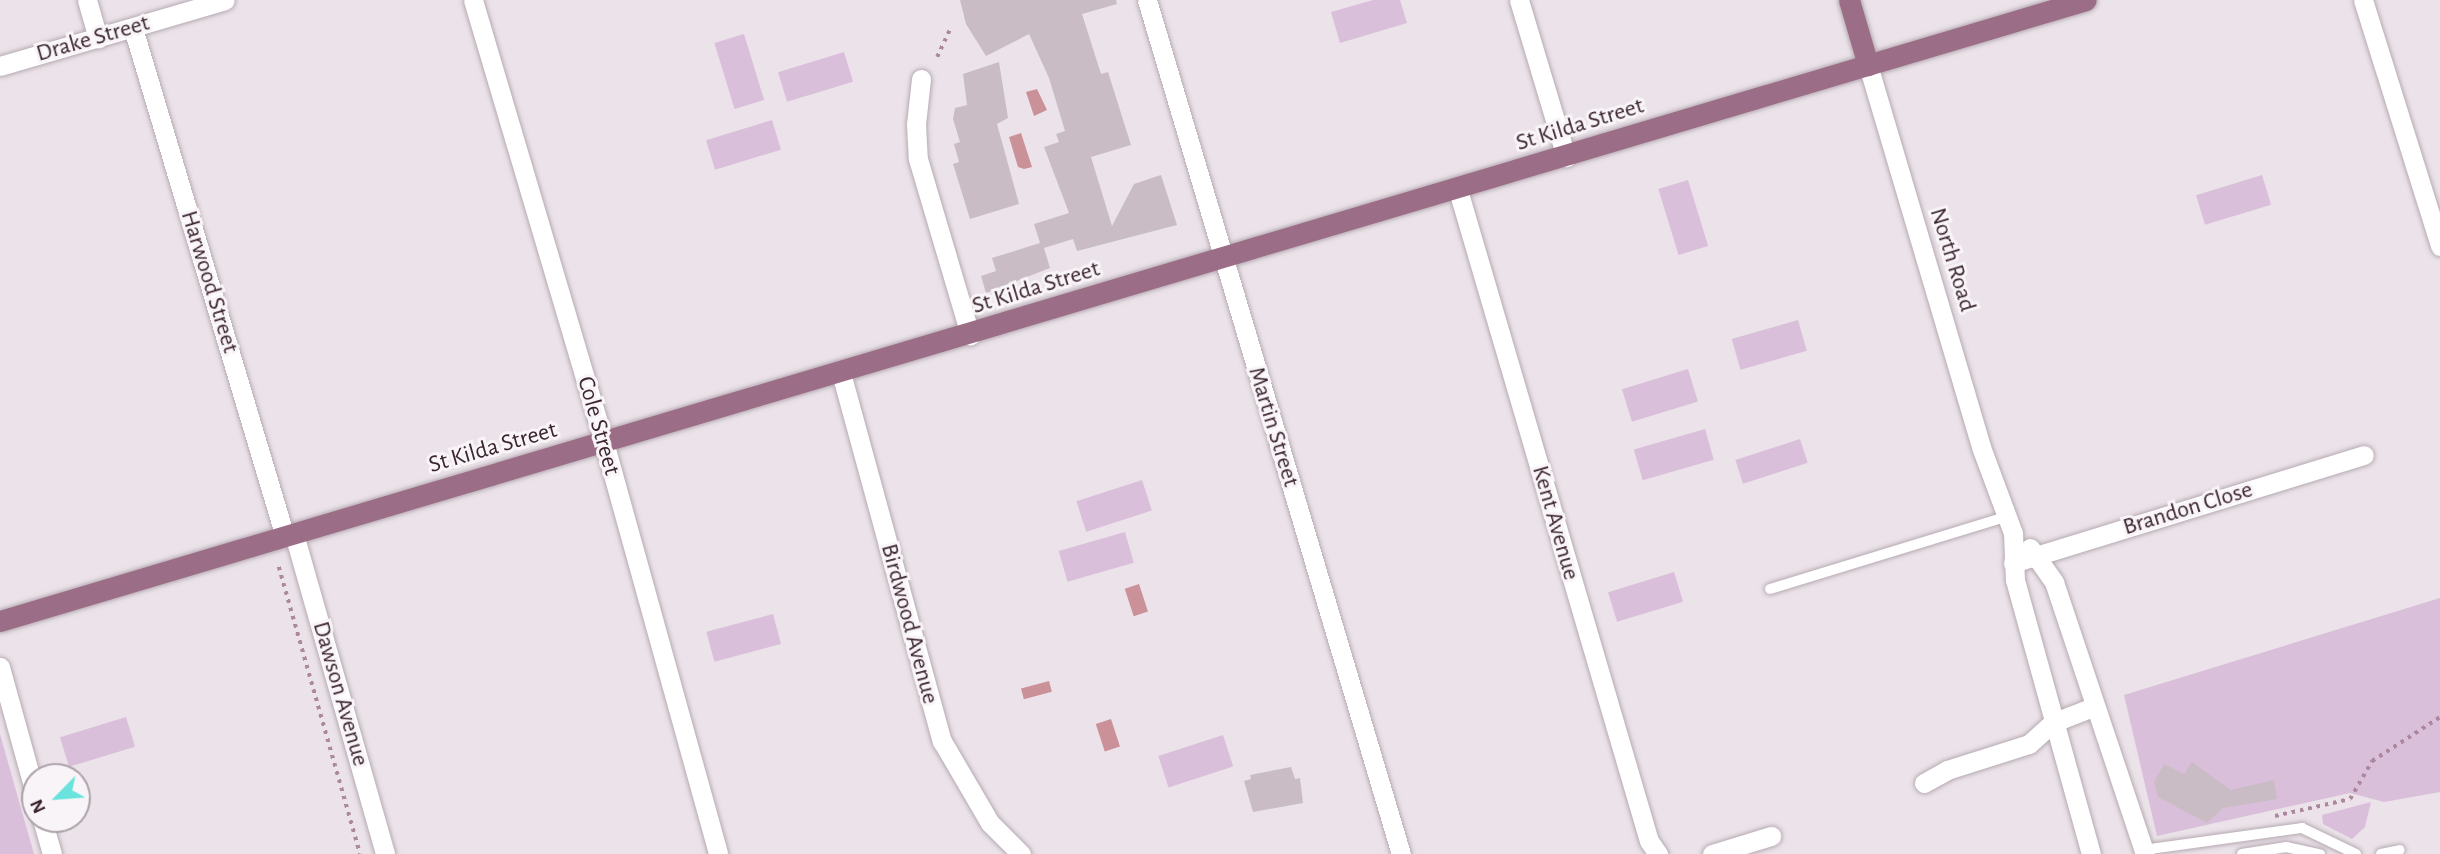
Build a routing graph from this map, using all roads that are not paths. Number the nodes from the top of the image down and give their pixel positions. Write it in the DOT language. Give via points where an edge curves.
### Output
graph roads {
  1 [pos="87,0"];
  2 [pos="225,0"];
  3 [pos="473,0"];
  4 [pos="1147,0"];
  5 [pos="1519,0"];
  6 [pos="1849,0"];
  7 [pos="2086,0"];
  8 [pos="2363,0"];
  9 [pos="133,28"];
  10 [pos="98,38"];
  11 [pos="1868,65"];
  12 [pos="0,66"];
  13 [pos="921,79"];
  14 [pos="1566,157"];
  15 [pos="1458,190"];
  16 [pos="2440,246"];
  17 [pos="1222,259"];
  18 [pos="970,335"];
  19 [pos="841,373"];
  20 [pos="604,442"];
  21 [pos="2364,455"];
  22 [pos="2010,525"];
  23 [pos="290,535"];
  24 [pos="2038,555"];
  25 [pos="2013,562"];
  26 [pos="1770,589"];
  27 [pos="0,621"];
  28 [pos="0,667"];
  29 [pos="2093,707"];
  30 [pos="2052,723"];
  31 [pos="27,763"];
  32 [pos="1924,783"];
  33 [pos="46,833"];
  34 [pos="1771,836"];
  35 [pos="2144,852"];
  36 [pos="2399,852"];
  37 [pos="52,854"];
  38 [pos="386,854"];
  39 [pos="718,854"];
  40 [pos="1021,854"];
  41 [pos="1401,854"];
  42 [pos="1658,854"];
  43 [pos="1712,854"];
  44 [pos="2091,854"];
  45 [pos="2242,854"];
  46 [pos="2320,854"];
  47 [pos="2356,854"];
  48 [pos="2381,854"];
  1 -- 10 [label="street"];
  2 -- 9 [label="street, Drake Street"];
  3 -- 20 [label="street, Cole Street"];
  4 -- 17 [label="street, Martin Street"];
  5 -- 14 [label="street"];
  6 -- 11 [label="main road, North Road"];
  7 -- 11 [label="main road, St Kilda Street"];
  8 -- 16 [label="street"];
  9 -- 10 [label="street, Drake Street"];
  9 -- 23 [label="street, Harwood Street"];
  10 -- 12 [label="street, Drake Street"];
  11 -- 14 [label="main road, St Kilda Street"];
  11 -- 22 [label="street, North Road" via="1981,447"];
  13 -- 18 [label="street" via="918,159"];
  14 -- 15 [label="main road, St Kilda Street"];
  15 -- 17 [label="main road, St Kilda Street"];
  15 -- 42 [label="street, Kent Avenue" via="1648,841"];
  17 -- 18 [label="main road, St Kilda Street"];
  17 -- 41 [label="street, Martin Street"];
  18 -- 19 [label="main road, St Kilda Street"];
  19 -- 20 [label="main road, St Kilda Street"];
  19 -- 40 [label="street, Birdwood Avenue" via="942,741 990,823"];
  20 -- 23 [label="main road, St Kilda Street"];
  20 -- 39 [label="street, Cole Street"];
  21 -- 24 [label="street, Brandon Close"];
  22 -- 24 [label="street, North Road"];
  22 -- 25 [label="street, North Road"];
  22 -- 26 [label="lane"];
  23 -- 27 [label="main road, St Kilda Street"];
  23 -- 38 [label="street, Dawson Avenue"];
  24 -- 25 [label="street, Brandon Close"];
  24 -- 29 [label="street, North Road" via="2054,582"];
  25 -- 30 [label="street, North Road" via="2052,702"];
  28 -- 31 [label="street"];
  29 -- 30 [label="street"];
  29 -- 35 [label="street, North Road" via="2102,717"];
  30 -- 32 [label="street" via="2029,744 1947,770"];
  30 -- 44 [label="street, North Road"];
  33 -- 37 [label="street"];
  34 -- 43 [label="street"];
  35 -- 47 [label="lane" via="2302,828"];
  36 -- 48 [label="lane"];
  45 -- 46 [label="lane" via="2286,847"];
}
